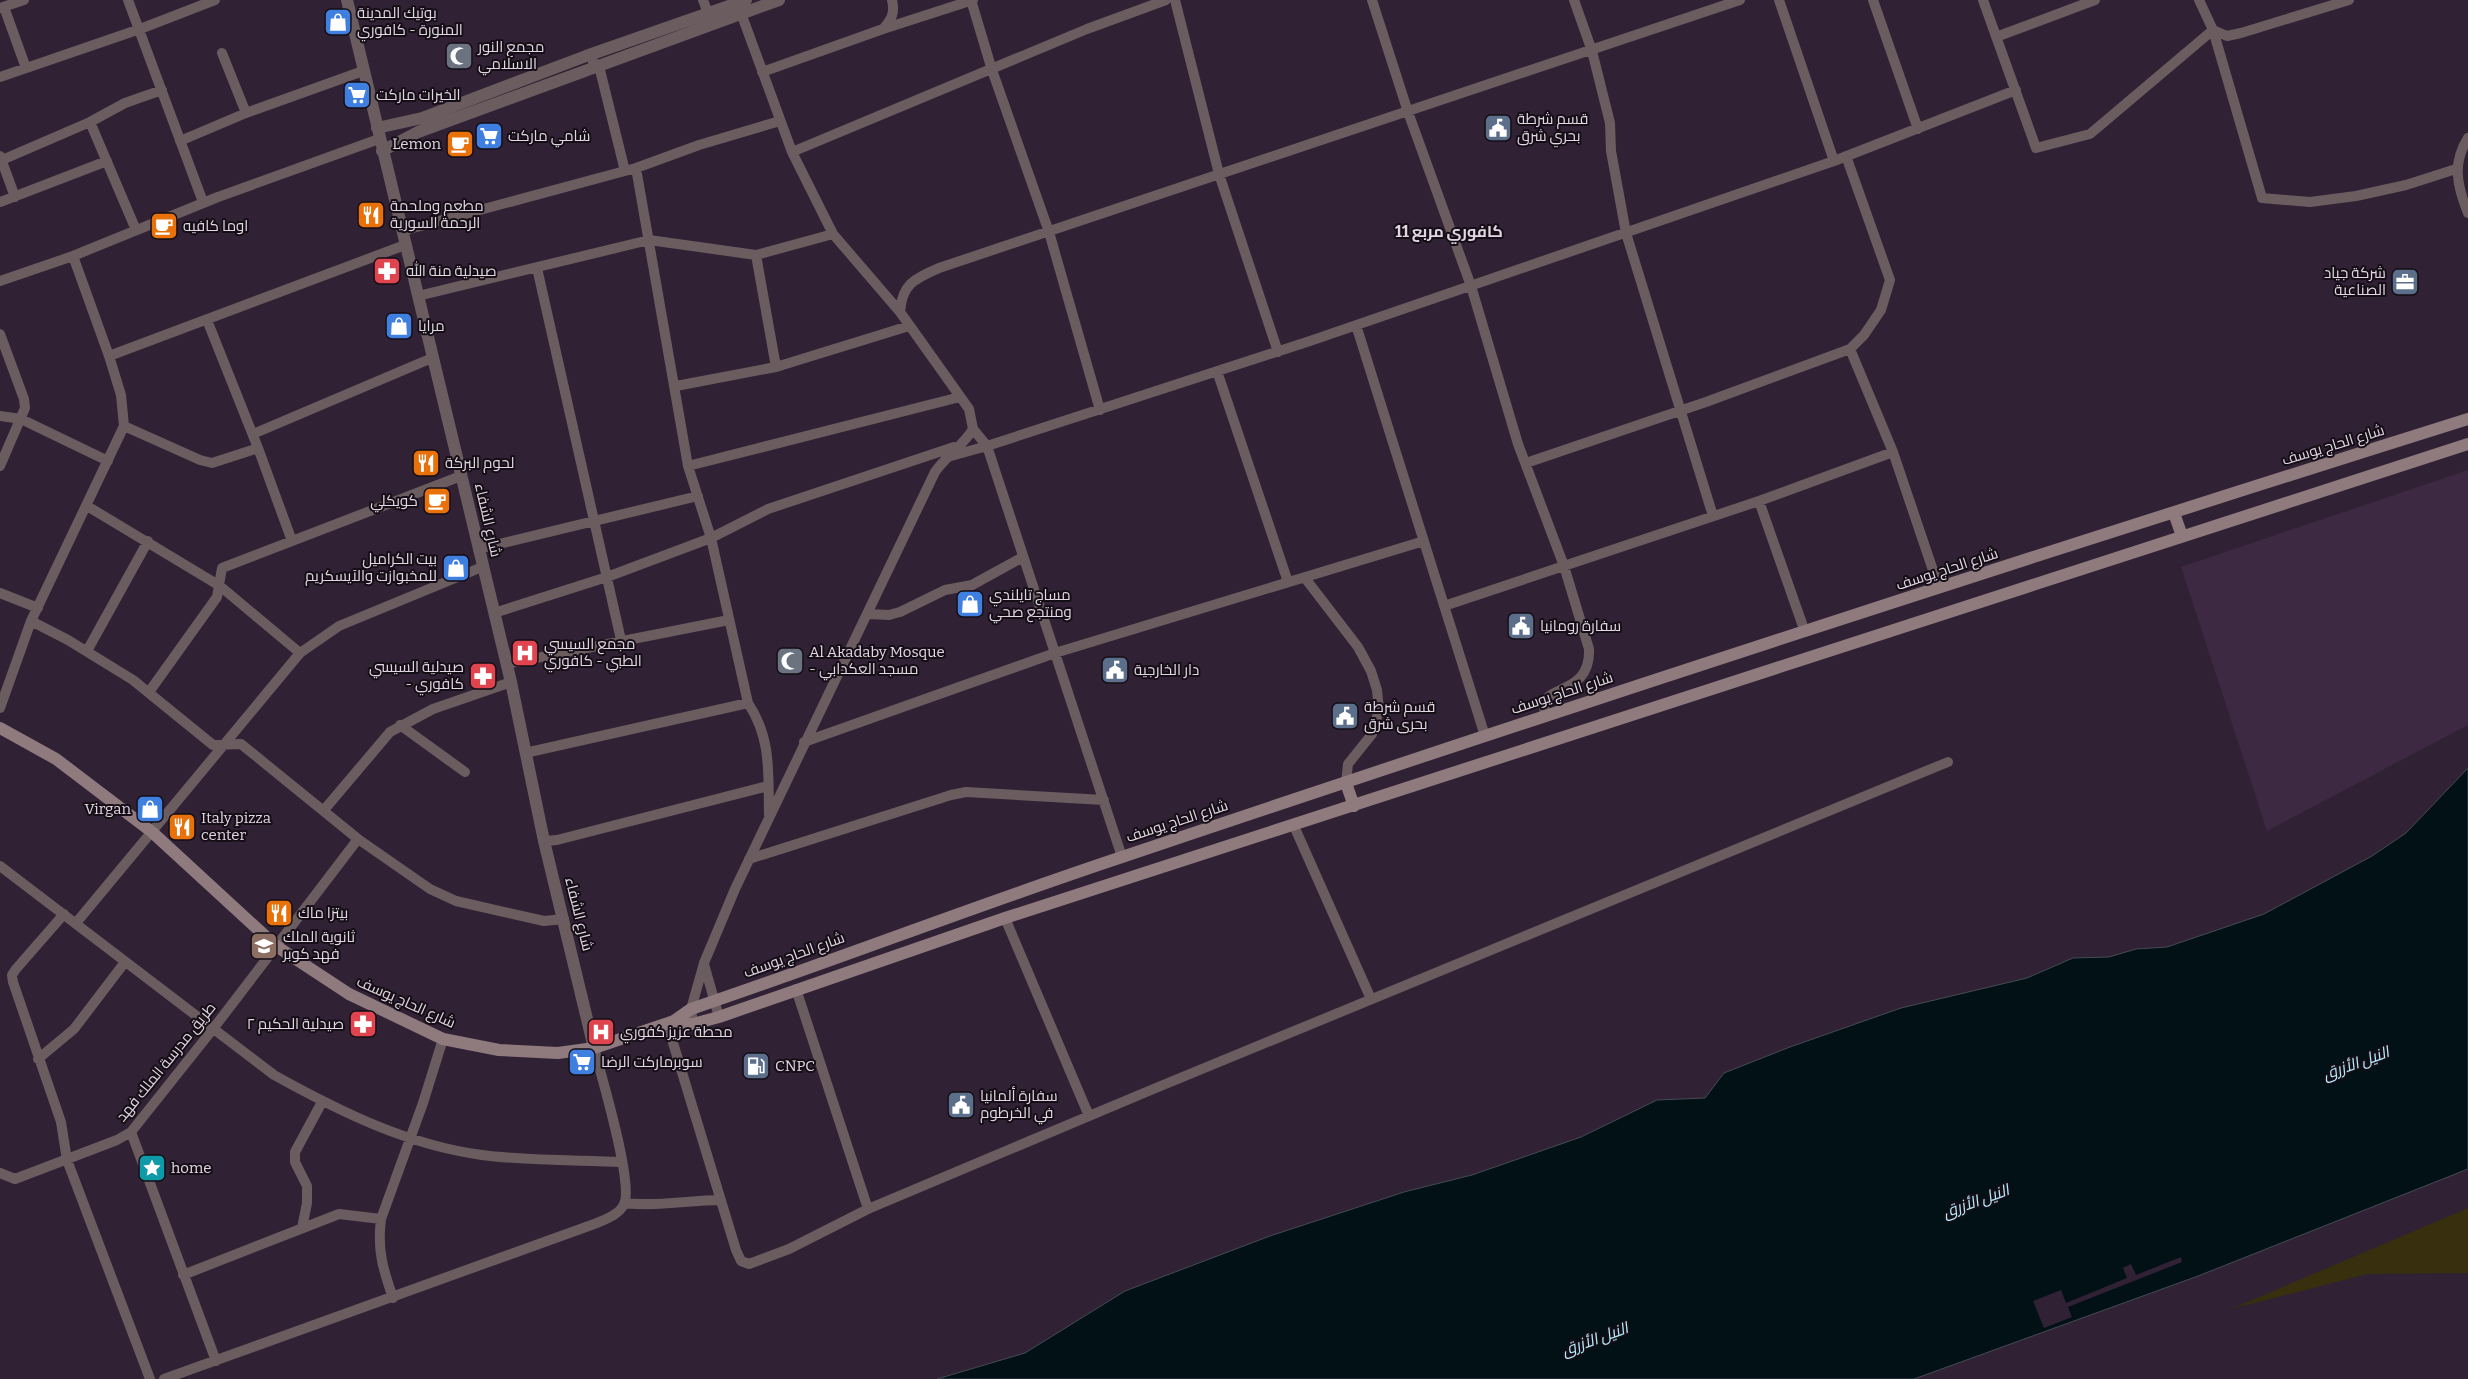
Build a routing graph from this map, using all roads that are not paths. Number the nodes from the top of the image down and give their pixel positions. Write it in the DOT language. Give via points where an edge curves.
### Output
graph roads {
  1 [pos="24,0"];
  2 [pos="128,0"];
  3 [pos="215,0"];
  4 [pos="347,0"];
  5 [pos="703,0"];
  6 [pos="746,0"];
  7 [pos="779,0"];
  8 [pos="892,0"];
  9 [pos="972,0"];
  10 [pos="1166,0"];
  11 [pos="1176,0"];
  12 [pos="1372,0"];
  13 [pos="1574,0"];
  14 [pos="1740,0"];
  15 [pos="1780,0"];
  16 [pos="1873,0"];
  17 [pos="1984,0"];
  18 [pos="2095,0"];
  19 [pos="2200,0"];
  20 [pos="2349,0"];
  21 [pos="2,8"];
  22 [pos="708,13"];
  23 [pos="741,13"];
  24 [pos="140,29"];
  25 [pos="883,29"];
  26 [pos="2213,30"];
  27 [pos="1996,37"];
  28 [pos="1592,51"];
  29 [pos="222,53"];
  30 [pos="586,56"];
  31 [pos="599,66"];
  32 [pos="26,68"];
  33 [pos="992,70"];
  34 [pos="363,71"];
  35 [pos="762,72"];
  36 [pos="0,77"];
  37 [pos="162,90"];
  38 [pos="2016,90"];
  39 [pos="1408,112"];
  40 [pos="246,114"];
  41 [pos="780,121"];
  42 [pos="90,122"];
  43 [pos="1918,129"];
  44 [pos="2468,138"];
  45 [pos="379,139"];
  46 [pos="180,141"];
  47 [pos="792,152"];
  48 [pos="1846,156"];
  49 [pos="1,158"];
  50 [pos="107,161"];
  51 [pos="1834,161"];
  52 [pos="636,168"];
  53 [pos="2456,169"];
  54 [pos="625,170"];
  55 [pos="1219,174"];
  56 [pos="15,197"];
  57 [pos="0,202"];
  58 [pos="203,202"];
  59 [pos="2468,213"];
  60 [pos="136,230"];
  61 [pos="402,231"];
  62 [pos="1049,232"];
  63 [pos="1626,233"];
  64 [pos="833,234"];
  65 [pos="649,240"];
  66 [pos="405,245"];
  67 [pos="756,255"];
  68 [pos="73,256"];
  69 [pos="538,268"];
  70 [pos="0,281"];
  71 [pos="1471,286"];
  72 [pos="418,296"];
  73 [pos="900,312"];
  74 [pos="206,320"];
  75 [pos="1356,325"];
  76 [pos="909,326"];
  77 [pos="0,334"];
  78 [pos="1850,349"];
  79 [pos="1278,352"];
  80 [pos="108,356"];
  81 [pos="432,358"];
  82 [pos="776,366"];
  83 [pos="1217,372"];
  84 [pos="676,386"];
  85 [pos="960,397"];
  86 [pos="1100,410"];
  87 [pos="1680,410"];
  88 [pos="0,416"];
  89 [pos="21,418"];
  90 [pos="2468,419"];
  91 [pos="124,426"];
  92 [pos="974,429"];
  93 [pos="253,434"];
  94 [pos="962,444"];
  95 [pos="2468,444"];
  96 [pos="987,446"];
  97 [pos="258,448"];
  98 [pos="1893,452"];
  99 [pos="945,458"];
  100 [pos="108,461"];
  101 [pos="1526,464"];
  102 [pos="0,466"];
  103 [pos="688,466"];
  104 [pos="461,476"];
  105 [pos="698,496"];
  106 [pos="1759,501"];
  107 [pos="87,506"];
  108 [pos="2174,513"];
  109 [pos="1713,516"];
  110 [pos="595,522"];
  111 [pos="2182,536"];
  112 [pos="711,538"];
  113 [pos="148,541"];
  114 [pos="292,541"];
  115 [pos="1424,541"];
  116 [pos="478,549"];
  117 [pos="1023,557"];
  118 [pos="1564,566"];
  119 [pos="482,567"];
  120 [pos="607,577"];
  121 [pos="1305,578"];
  122 [pos="1288,582"];
  123 [pos="220,586"];
  124 [pos="1939,588"];
  125 [pos="0,593"];
  126 [pos="1444,606"];
  127 [pos="38,608"];
  128 [pos="494,613"];
  129 [pos="868,614"];
  130 [pos="729,620"];
  131 [pos="31,622"];
  132 [pos="1805,632"];
  133 [pos="621,640"];
  134 [pos="87,651"];
  135 [pos="300,652"];
  136 [pos="1055,653"];
  137 [pos="506,664"];
  138 [pos="511,682"];
  139 [pos="148,692"];
  140 [pos="748,703"];
  141 [pos="0,708"];
  142 [pos="1545,716"];
  143 [pos="400,725"];
  144 [pos="0,728"];
  145 [pos="1485,736"];
  146 [pos="804,742"];
  147 [pos="226,744"];
  148 [pos="525,753"];
  149 [pos="1948,762"];
  150 [pos="465,772"];
  151 [pos="1346,783"];
  152 [pos="768,786"];
  153 [pos="1104,800"];
  154 [pos="1354,806"];
  155 [pos="324,810"];
  156 [pos="769,818"];
  157 [pos="1294,826"];
  158 [pos="152,832"];
  159 [pos="358,839"];
  160 [pos="544,840"];
  161 [pos="1122,856"];
  162 [pos="749,859"];
  163 [pos="0,866"];
  164 [pos="64,914"];
  165 [pos="1005,918"];
  166 [pos="564,919"];
  167 [pos="76,922"];
  168 [pos="276,946"];
  169 [pos="125,962"];
  170 [pos="704,963"];
  171 [pos="796,989"];
  172 [pos="1370,999"];
  173 [pos="714,1002"];
  174 [pos="691,1009"];
  175 [pos="719,1017"];
  176 [pos="670,1022"];
  177 [pos="693,1024"];
  178 [pos="213,1029"];
  179 [pos="443,1039"];
  180 [pos="594,1048"];
  181 [pos="38,1059"];
  182 [pos="322,1102"];
  183 [pos="1089,1116"];
  184 [pos="131,1132"];
  185 [pos="409,1139"];
  186 [pos="67,1160"];
  187 [pos="622,1162"];
  188 [pos="0,1173"];
  189 [pos="721,1200"];
  190 [pos="625,1203"];
  191 [pos="868,1209"];
  192 [pos="380,1219"];
  193 [pos="302,1228"];
  194 [pos="183,1275"];
  195 [pos="392,1298"];
  196 [pos="216,1361"];
  197 [pos="150,1379"];
  198 [pos="164,1379"];
  1 -- 21 [label="street"];
  2 -- 24 [label="street"];
  3 -- 24 [label="street"];
  4 -- 34 [label="street, شارع الشفاء"];
  5 -- 22 [label="street"];
  6 -- 22 [label="street"];
  7 -- 23 [label="street"];
  8 -- 25 [label="street" via="892,19"];
  9 -- 25 [label="street"];
  9 -- 33 [label="street"];
  10 -- 33 [label="street" via="1087,29"];
  11 -- 55 [label="street"];
  12 -- 39 [label="street"];
  13 -- 28 [label="street"];
  14 -- 28 [label="street"];
  15 -- 51 [label="street"];
  16 -- 43 [label="street"];
  17 -- 27 [label="street"];
  18 -- 27 [label="street"];
  19 -- 26 [label="street"];
  20 -- 26 [label="street" via="2227,36"];
  21 -- 32 [label="street"];
  22 -- 30 [label="street"];
  23 -- 31 [label="street"];
  23 -- 35 [label="street"];
  24 -- 32 [label="street"];
  24 -- 37 [label="street"];
  25 -- 35 [label="street"];
  26 -- 38 [label="street" via="2090,134 2036,148"];
  26 -- 53 [label="street" via="2262,198 2310,202 2406,185"];
  27 -- 38 [label="street"];
  28 -- 39 [label="street"];
  28 -- 63 [label="street" via="1610,123 1611,151"];
  29 -- 40 [label="street"];
  30 -- 31 [label="street"];
  30 -- 45 [label="street" via="430,115"];
  31 -- 45 [label="street" via="418,132"];
  31 -- 54 [label="street"];
  32 -- 36 [label="street"];
  33 -- 47 [label="street"];
  33 -- 62 [label="street"];
  34 -- 40 [label="street"];
  34 -- 45 [label="street, شارع الشفاء"];
  35 -- 41 [label="street"];
  37 -- 42 [label="street" via="125,103"];
  37 -- 46 [label="street"];
  38 -- 43 [label="street"];
  39 -- 55 [label="street"];
  39 -- 71 [label="street"];
  40 -- 46 [label="street"];
  41 -- 47 [label="street"];
  41 -- 52 [label="street"];
  42 -- 49 [label="street"];
  42 -- 50 [label="street"];
  43 -- 48 [label="street"];
  44 -- 53 [label="street"];
  45 -- 58 [label="street"];
  45 -- 61 [label="street, شارع الشفاء"];
  46 -- 58 [label="street"];
  47 -- 64 [label="street"];
  48 -- 51 [label="street"];
  48 -- 78 [label="street" via="1890,280 1881,310"];
  49 -- 56 [label="street"];
  50 -- 56 [label="street"];
  50 -- 60 [label="street"];
  51 -- 63 [label="street"];
  52 -- 54 [label="street"];
  52 -- 65 [label="street"];
  53 -- 59 [label="street"];
  54 -- 61 [label="street"];
  55 -- 62 [label="street"];
  55 -- 79 [label="street"];
  56 -- 57 [label="street"];
  58 -- 60 [label="street"];
  60 -- 68 [label="street"];
  61 -- 66 [label="street, شارع الشفاء"];
  62 -- 73 [label="street" via="920,276 907,286 901,296"];
  62 -- 86 [label="street"];
  63 -- 71 [label="street"];
  63 -- 87 [label="street"];
  64 -- 67 [label="street"];
  64 -- 73 [label="street"];
  65 -- 67 [label="street"];
  65 -- 69 [label="street"];
  65 -- 84 [label="street"];
  66 -- 72 [label="street, شارع الشفاء"];
  66 -- 74 [label="street"];
  67 -- 82 [label="street"];
  68 -- 70 [label="street"];
  68 -- 80 [label="street"];
  69 -- 72 [label="street"];
  69 -- 110 [label="street"];
  71 -- 75 [label="street"];
  71 -- 101 [label="street"];
  72 -- 81 [label="street, شارع الشفاء"];
  73 -- 76 [label="street"];
  74 -- 80 [label="street"];
  74 -- 93 [label="street"];
  75 -- 79 [label="street"];
  75 -- 115 [label="street"];
  76 -- 82 [label="street"];
  76 -- 85 [label="street"];
  77 -- 89 [label="street" via="24,399"];
  78 -- 87 [label="street"];
  78 -- 98 [label="street"];
  79 -- 83 [label="street"];
  80 -- 91 [label="street" via="121,395"];
  81 -- 93 [label="street"];
  81 -- 104 [label="street, شارع الشفاء"];
  82 -- 84 [label="street"];
  83 -- 86 [label="street"];
  83 -- 122 [label="street"];
  84 -- 103 [label="street"];
  85 -- 92 [label="street" via="969,409"];
  85 -- 103 [label="street"];
  86 -- 96 [label="street"];
  87 -- 101 [label="street"];
  87 -- 109 [label="street"];
  88 -- 89 [label="street"];
  89 -- 100 [label="street"];
  89 -- 102 [label="street"];
  90 -- 108 [label="main road, شارع الحاج يوسف"];
  91 -- 97 [label="street" via="200,460 212,462"];
  91 -- 100 [label="street"];
  92 -- 94 [label="street"];
  92 -- 96 [label="street"];
  93 -- 97 [label="street"];
  94 -- 99 [label="street"];
  94 -- 112 [label="street" via="768,509"];
  95 -- 111 [label="main road, شارع الحاج يوسف"];
  96 -- 99 [label="street"];
  96 -- 117 [label="street"];
  97 -- 114 [label="street"];
  98 -- 106 [label="street"];
  98 -- 124 [label="street"];
  99 -- 129 [label="street"];
  100 -- 107 [label="street"];
  101 -- 118 [label="street"];
  103 -- 105 [label="street"];
  104 -- 114 [label="street"];
  104 -- 116 [label="street, شارع الشفاء"];
  105 -- 110 [label="street"];
  105 -- 112 [label="street"];
  106 -- 109 [label="street"];
  106 -- 132 [label="street"];
  107 -- 113 [label="street"];
  107 -- 127 [label="street"];
  108 -- 111 [label="main road"];
  108 -- 124 [label="main road, شارع الحاج يوسف"];
  109 -- 118 [label="street"];
  110 -- 116 [label="street"];
  110 -- 120 [label="street"];
  111 -- 154 [label="main road, شارع الحاج يوسف"];
  112 -- 120 [label="street"];
  112 -- 130 [label="street"];
  113 -- 123 [label="street"];
  113 -- 134 [label="street"];
  114 -- 123 [label="street" via="222,568"];
  115 -- 121 [label="street"];
  115 -- 126 [label="street"];
  116 -- 119 [label="street, شارع الشفاء"];
  117 -- 129 [label="street" via="972,585 945,590 900,612"];
  117 -- 136 [label="street"];
  118 -- 126 [label="street"];
  118 -- 142 [label="street" via="1589,649 1589,662 1586,672 1548,698 1544,703"];
  119 -- 128 [label="street, شارع الشفاء"];
  119 -- 135 [label="street" via="338,626"];
  120 -- 128 [label="street"];
  120 -- 133 [label="street"];
  121 -- 122 [label="street"];
  121 -- 151 [label="street" via="1358,647 1377,690 1379,710 1372,734 1348,764"];
  122 -- 136 [label="street"];
  123 -- 135 [label="street"];
  123 -- 139 [label="street" via="217,597"];
  124 -- 132 [label="main road, شارع الحاج يوسف"];
  125 -- 127 [label="street"];
  126 -- 145 [label="street"];
  127 -- 131 [label="street"];
  128 -- 137 [label="street, شارع الشفاء"];
  129 -- 146 [label="street"];
  130 -- 133 [label="street"];
  130 -- 140 [label="street"];
  131 -- 134 [label="street"];
  131 -- 141 [label="street"];
  132 -- 142 [label="main road, شارع الحاج يوسف"];
  133 -- 137 [label="street"];
  134 -- 139 [label="street"];
  135 -- 147 [label="street"];
  136 -- 146 [label="street"];
  136 -- 153 [label="street"];
  137 -- 138 [label="street, شارع الشفاء"];
  138 -- 143 [label="street" via="433,709"];
  138 -- 148 [label="street, شارع الشفاء"];
  139 -- 147 [label="street" via="213,745"];
  140 -- 148 [label="street"];
  140 -- 152 [label="street" via="765,736"];
  142 -- 145 [label="main road, شارع الحاج يوسف"];
  143 -- 150 [label="street"];
  143 -- 155 [label="street" via="390,732"];
  144 -- 158 [label="main road, شارع الحاج يوسف" via="56,759"];
  145 -- 151 [label="main road, شارع الحاج يوسف"];
  146 -- 156 [label="street"];
  147 -- 155 [label="street" via="241,744"];
  147 -- 158 [label="street"];
  148 -- 160 [label="street, شارع الشفاء"];
  149 -- 172 [label="street"];
  151 -- 154 [label="main road"];
  151 -- 161 [label="main road, شارع الحاج يوسف"];
  152 -- 156 [label="street"];
  152 -- 160 [label="street" via="557,840"];
  153 -- 161 [label="street"];
  153 -- 162 [label="street" via="966,792"];
  154 -- 157 [label="main road, شارع الحاج يوسف"];
  155 -- 159 [label="street"];
  156 -- 162 [label="street"];
  157 -- 165 [label="main road, شارع الحاج يوسف"];
  157 -- 172 [label="street"];
  158 -- 167 [label="street"];
  158 -- 168 [label="main road, شارع الحاج يوسف"];
  159 -- 166 [label="street" via="430,889 456,901 544,921"];
  159 -- 168 [label="street, طريق مدرسة الملك فهد"];
  160 -- 166 [label="street, شارع الشفاء"];
  161 -- 173 [label="main road, شارع الحاج يوسف"];
  162 -- 170 [label="street"];
  163 -- 164 [label="street"];
  164 -- 167 [label="street"];
  164 -- 181 [label="street" via="12,975"];
  165 -- 171 [label="main road, شارع الحاج يوسف"];
  165 -- 183 [label="street"];
  166 -- 180 [label="street, شارع الشفاء"];
  167 -- 169 [label="street"];
  168 -- 178 [label="street, طريق مدرسة الملك فهد"];
  168 -- 179 [label="main road, شارع الحاج يوسف" via="349,994"];
  169 -- 178 [label="street"];
  169 -- 181 [label="street" via="74,1029"];
  170 -- 173 [label="street"];
  170 -- 174 [label="street"];
  171 -- 175 [label="main road, شارع الحاج يوسف"];
  171 -- 191 [label="street"];
  172 -- 183 [label="street"];
  173 -- 174 [label="main road, شارع الحاج يوسف"];
  173 -- 175 [label="street"];
  174 -- 176 [label="main road, شارع الحاج يوسف"];
  174 -- 177 [label="street"];
  175 -- 177 [label="main road, شارع الحاج يوسف"];
  176 -- 177 [label="main road, شارع الحاج يوسف"];
  176 -- 180 [label="main road, شارع الحاج يوسف"];
  176 -- 189 [label="street"];
  178 -- 182 [label="street" via="274,1075"];
  178 -- 184 [label="street, طريق مدرسة الملك فهد"];
  179 -- 180 [label="main road, شارع الحاج يوسف" via="519,1052 558,1053"];
  179 -- 185 [label="street"];
  180 -- 187 [label="street"];
  181 -- 186 [label="street" via="61,1122"];
  182 -- 185 [label="street"];
  182 -- 193 [label="street" via="295,1152 295,1162 307,1186"];
  183 -- 191 [label="street"];
  184 -- 186 [label="street, طريق مدرسة الملك فهد"];
  184 -- 194 [label="street"];
  185 -- 187 [label="street" via="481,1155"];
  185 -- 192 [label="street"];
  186 -- 188 [label="street, طريق مدرسة الملك فهد" via="15,1180"];
  186 -- 197 [label="street"];
  187 -- 190 [label="street" via="627,1191"];
  189 -- 190 [label="street"];
  189 -- 191 [label="street" via="741,1261 749,1264 789,1249"];
  190 -- 195 [label="street" via="614,1214 597,1223"];
  192 -- 193 [label="street" via="340,1214"];
  192 -- 195 [label="street" via="380,1260"];
  193 -- 194 [label="street"];
  194 -- 196 [label="street"];
  195 -- 196 [label="street"];
  196 -- 198 [label="street"];
}
